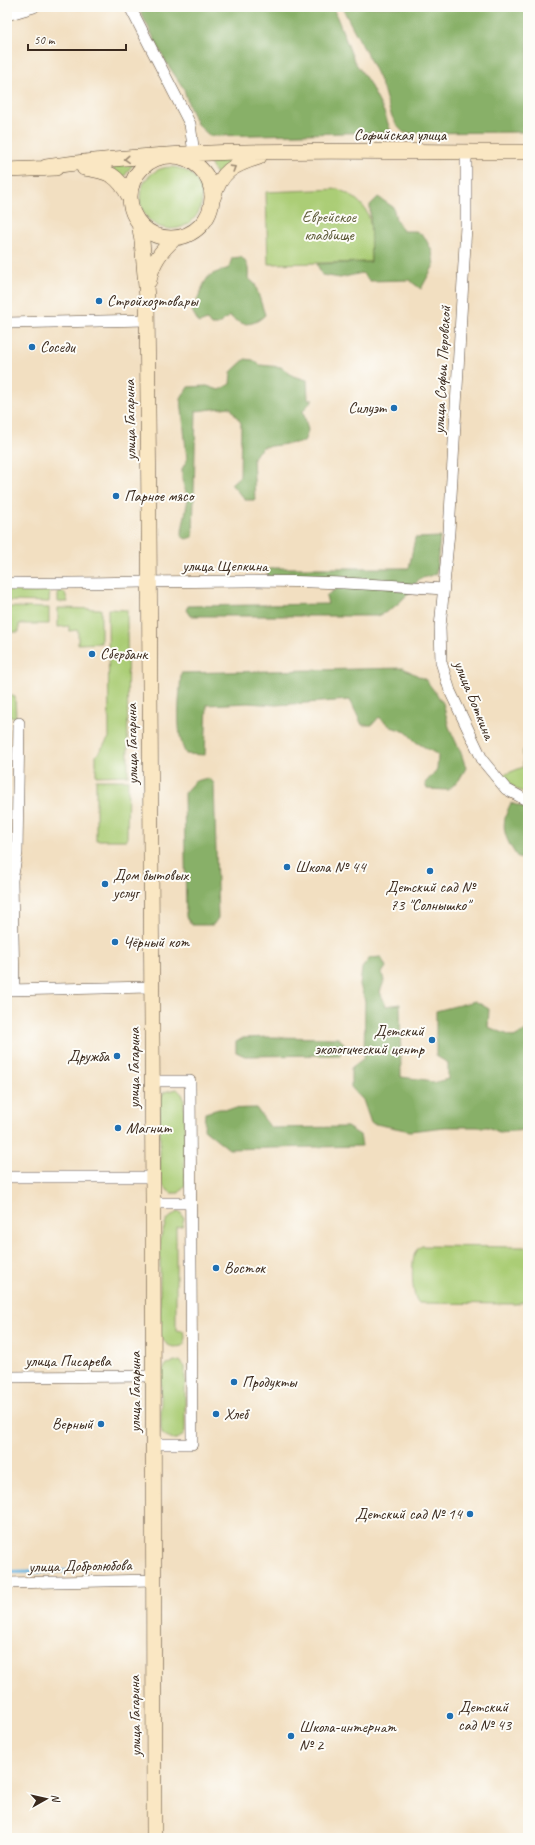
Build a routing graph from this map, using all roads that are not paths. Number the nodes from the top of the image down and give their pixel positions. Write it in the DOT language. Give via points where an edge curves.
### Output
graph roads {
  1 [pos="34,7"];
  2 [pos="130,7"];
  3 [pos="7,15"];
  4 [pos="272,152"];
  5 [pos="528,152"];
  6 [pos="466,153"];
  7 [pos="194,154"];
  8 [pos="166,156"];
  9 [pos="46,167"];
  10 [pos="7,170"];
  11 [pos="130,198"];
  12 [pos="212,199"];
  13 [pos="139,223"];
  14 [pos="175,238"];
  15 [pos="147,298"];
  16 [pos="147,320"];
  17 [pos="7,324"];
  18 [pos="149,582"];
  19 [pos="7,583"];
  20 [pos="443,589"];
  21 [pos="19,723"];
  22 [pos="528,801"];
  23 [pos="152,987"];
  24 [pos="10,990"];
  25 [pos="152,1082"];
  26 [pos="7,1177"];
  27 [pos="153,1177"];
  28 [pos="153,1203"];
  29 [pos="190,1203"];
  30 [pos="153,1376"];
  31 [pos="7,1377"];
  32 [pos="153,1444"];
  33 [pos="154,1580"];
  34 [pos="7,1583"];
  35 [pos="154,1838"];
  1 -- 3 [label="street"];
  2 -- 7 [label="street" via="188,119"];
  4 -- 6 [label="main road, Софийская улица"];
  4 -- 7 [label="main road, Софийская улица"];
  12 -- 4 [label="main road, Софийская улица, one-way" via="217,183 229,170"];
  5 -- 6 [label="main road, Софийская улица"];
  6 -- 20 [label="street, улица Софьи Перовской" via="466,226 449,532"];
  7 -- 8 [label="main road, Софийская улица"];
  8 -- 9 [label="main road, Софийская улица, one-way"];
  8 -- 11 [label="main road, улица Гагарина" via="151,161 140,170 132,183"];
  8 -- 12 [label="main road, улица Гагарина" via="183,158 199,167 209,181"];
  9 -- 10 [label="main road, Софийская улица"];
  9 -- 11 [label="main road, Софийская улица" via="106,171 119,180"];
  11 -- 13 [label="main road, улица Гагарина" via="132,211"];
  12 -- 14 [label="main road, улица Гагарина" via="210,211 204,222 191,233"];
  13 -- 14 [label="main road" via="151,233"];
  13 -- 15 [label="main road, улица Гагарина"];
  14 -- 15 [label="main road, улица Гагарина" via="154,261"];
  15 -- 16 [label="main road, улица Гагарина"];
  16 -- 17 [label="street"];
  16 -- 18 [label="main road, улица Гагарина"];
  18 -- 19 [label="street, улица Щепкина"];
  18 -- 20 [label="street, улица Щепкина" via="381,584"];
  18 -- 23 [label="main road, улица Гагарина"];
  20 -- 22 [label="street, улица Боткина" via="440,652 450,691 489,769 506,788"];
  21 -- 24 [label="street" via="17,853 12,880"];
  23 -- 24 [label="street"];
  23 -- 25 [label="main road, улица Гагарина"];
  25 -- 27 [label="main road, улица Гагарина"];
  25 -- 29 [label="street" via="190,1081"];
  26 -- 27 [label="street"];
  27 -- 28 [label="main road, улица Гагарина"];
  28 -- 29 [label="street"];
  28 -- 30 [label="main road, улица Гагарина"];
  29 -- 32 [label="street" via="192,1444"];
  30 -- 31 [label="street, улица Писарева"];
  30 -- 32 [label="main road, улица Гагарина"];
  32 -- 33 [label="main road, улица Гагарина"];
  33 -- 34 [label="street, улица Добролюбова"];
  33 -- 35 [label="main road, улица Гагарина"];
}
